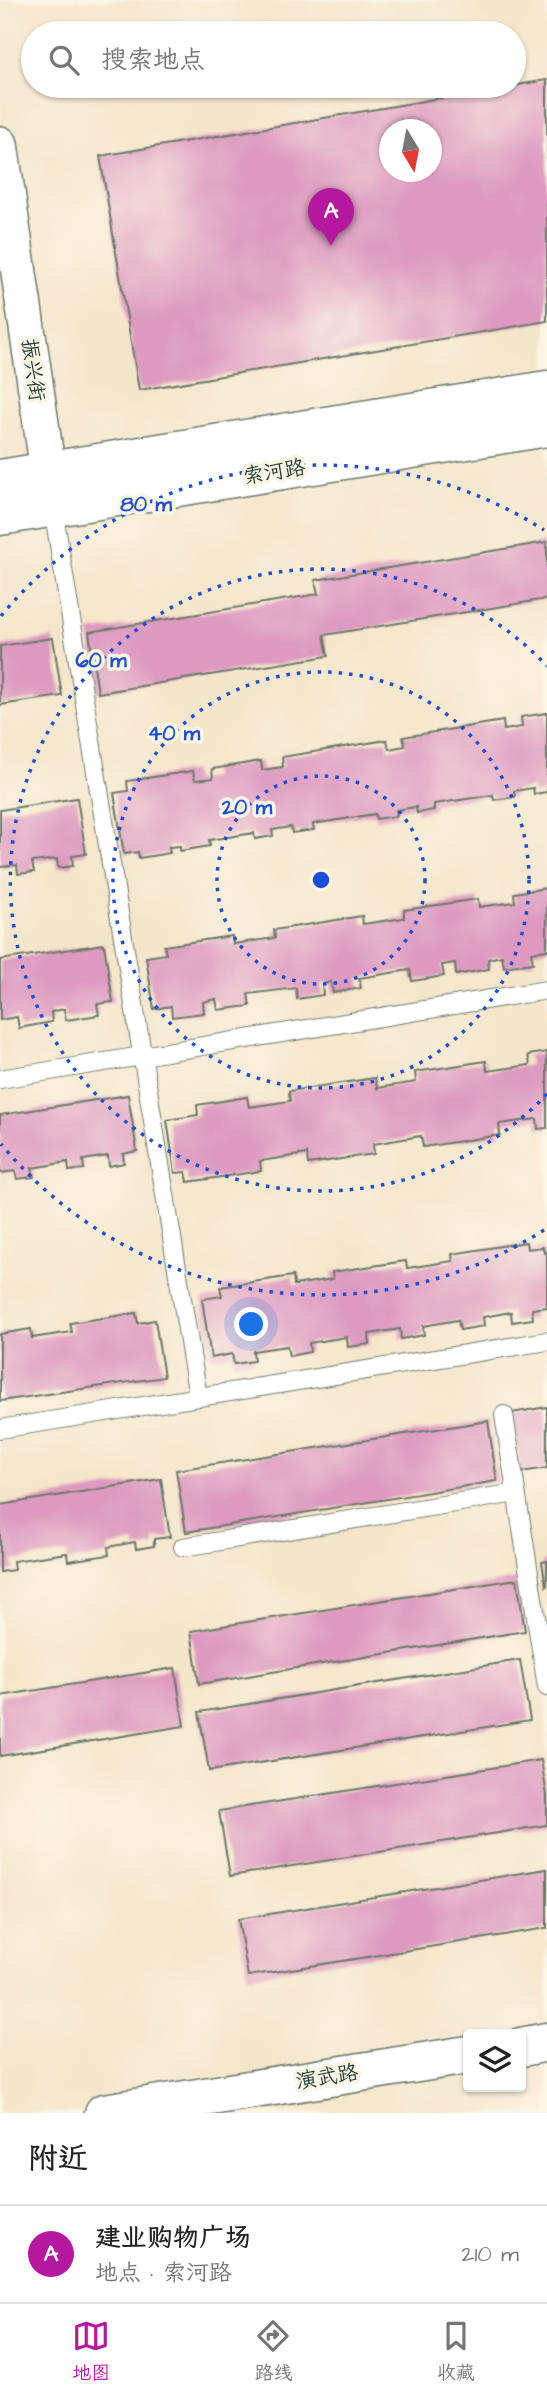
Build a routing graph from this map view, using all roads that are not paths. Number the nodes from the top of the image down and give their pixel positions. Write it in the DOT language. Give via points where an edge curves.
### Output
graph roads {
  1 [pos="0,144"];
  2 [pos="547,390"];
  3 [pos="547,428"];
  4 [pos="0,479"];
  5 [pos="51,489"];
  6 [pos="0,516"];
  7 [pos="547,990"];
  8 [pos="142,1056"];
  9 [pos="0,1079"];
  10 [pos="547,1341"];
  11 [pos="198,1397"];
  12 [pos="504,1415"];
  13 [pos="0,1429"];
  14 [pos="516,1493"];
  15 [pos="183,1547"];
  16 [pos="547,1687"];
  17 [pos="547,2042"];
  18 [pos="526,2046"];
  19 [pos="463,2056"];
  20 [pos="104,2113"];
  1 -- 5 [label="street, 振兴街"];
  2 -- 5 [label="main road, 索河路"];
  3 -- 5 [label="main road, 索河路"];
  4 -- 5 [label="main road, 索河路"];
  5 -- 6 [label="main road, 索河路"];
  5 -- 8 [label="lane"];
  7 -- 8 [label="lane"];
  8 -- 9 [label="lane"];
  8 -- 11 [label="lane"];
  10 -- 11 [label="lane"];
  11 -- 13 [label="lane"];
  12 -- 14 [label="lane"];
  14 -- 15 [label="lane"];
  14 -- 16 [label="lane"];
  17 -- 18 [label="main road"];
  19 -- 20 [label="main road, 演武路"];
}
